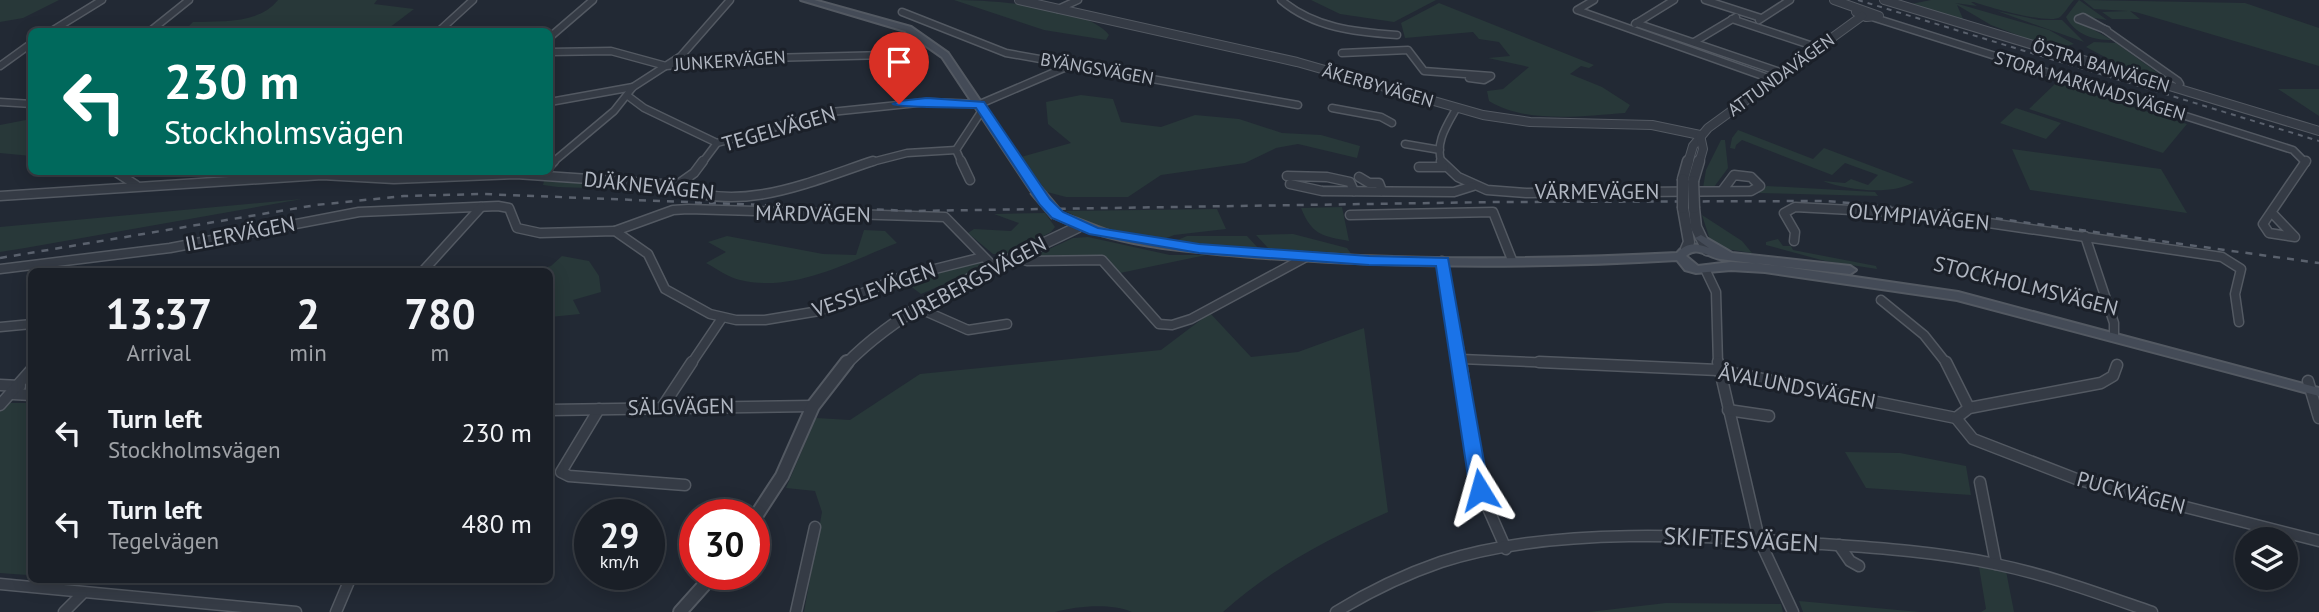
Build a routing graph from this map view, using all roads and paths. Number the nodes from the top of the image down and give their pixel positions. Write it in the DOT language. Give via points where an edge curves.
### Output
graph roads {
  1 [pos="102,0"];
  2 [pos="189,0"];
  3 [pos="473,0"];
  4 [pos="593,0"];
  5 [pos="730,0"];
  6 [pos="804,0"];
  7 [pos="1019,0"];
  8 [pos="1078,0"];
  9 [pos="1281,0"];
  10 [pos="1594,0"];
  11 [pos="1674,0"];
  12 [pos="1705,0"];
  13 [pos="1790,0"];
  14 [pos="1834,0"];
  15 [pos="1884,0"];
  16 [pos="1901,2"];
  17 [pos="1058,9"];
  18 [pos="902,12"];
  19 [pos="1743,12"];
  20 [pos="1860,13"];
  21 [pos="1761,18"];
  22 [pos="1875,18"];
  23 [pos="1732,19"];
  24 [pos="1636,23"];
  25 [pos="1750,25"];
  26 [pos="1627,27"];
  27 [pos="56,28"];
  28 [pos="154,28"];
  29 [pos="442,28"];
  30 [pos="2107,30"];
  31 [pos="553,34"];
  32 [pos="1397,35"];
  33 [pos="1693,42"];
  34 [pos="28,46"];
  35 [pos="1819,48"];
  36 [pos="913,49"];
  37 [pos="553,52"];
  38 [pos="1342,53"];
  39 [pos="1071,65"];
  40 [pos="0,66"];
  41 [pos="666,66"];
  42 [pos="1783,73"];
  43 [pos="1469,78"];
  44 [pos="1774,80"];
  45 [pos="633,87"];
  46 [pos="2176,88"];
  47 [pos="628,96"];
  48 [pos="553,101"];
  49 [pos="0,102"];
  50 [pos="28,104"];
  51 [pos="1298,105"];
  52 [pos="981,107"];
  53 [pos="1332,108"];
  54 [pos="1456,109"];
  55 [pos="1392,123"];
  56 [pos="2319,131"];
  57 [pos="1700,135"];
  58 [pos="717,143"];
  59 [pos="1405,144"];
  60 [pos="956,150"];
  61 [pos="1440,150"];
  62 [pos="553,162"];
  63 [pos="1419,167"];
  64 [pos="1444,167"];
  65 [pos="553,174"];
  66 [pos="121,175"];
  67 [pos="282,175"];
  68 [pos="358,175"];
  69 [pos="278,176"];
  70 [pos="1287,176"];
  71 [pos="1299,177"];
  72 [pos="1359,177"];
  73 [pos="970,180"];
  74 [pos="1369,183"];
  75 [pos="677,184"];
  76 [pos="136,185"];
  77 [pos="1473,186"];
  78 [pos="1352,187"];
  79 [pos="1382,191"];
  80 [pos="1722,191"];
  81 [pos="0,196"];
  82 [pos="481,207"];
  83 [pos="1688,208"];
  84 [pos="2273,214"];
  85 [pos="1350,215"];
  86 [pos="1078,226"];
  87 [pos="615,231"];
  88 [pos="2085,236"];
  89 [pos="1701,238"];
  90 [pos="1794,241"];
  91 [pos="1016,256"];
  92 [pos="1684,256"];
  93 [pos="983,257"];
  94 [pos="1306,257"];
  95 [pos="1715,257"];
  96 [pos="1512,260"];
  97 [pos="1443,261"];
  98 [pos="1786,261"];
  99 [pos="993,266"];
  100 [pos="426,268"];
  101 [pos="0,270"];
  102 [pos="1706,271"];
  103 [pos="1881,300"];
  104 [pos="916,307"];
  105 [pos="722,318"];
  106 [pos="2239,323"];
  107 [pos="28,324"];
  108 [pos="1007,324"];
  109 [pos="0,327"];
  110 [pos="2115,333"];
  111 [pos="1461,359"];
  112 [pos="2116,365"];
  113 [pos="1718,370"];
  114 [pos="28,375"];
  115 [pos="0,385"];
  116 [pos="20,386"];
  117 [pos="2314,387"];
  118 [pos="13,394"];
  119 [pos="28,395"];
  120 [pos="0,405"];
  121 [pos="663,406"];
  122 [pos="813,406"];
  123 [pos="1969,408"];
  124 [pos="599,409"];
  125 [pos="553,410"];
  126 [pos="1728,410"];
  127 [pos="1769,416"];
  128 [pos="1956,418"];
  129 [pos="2319,418"];
  130 [pos="1980,482"];
  131 [pos="684,485"];
  132 [pos="766,499"];
  133 [pos="815,527"];
  134 [pos="1759,539"];
  135 [pos="2319,541"];
  136 [pos="1839,545"];
  137 [pos="1506,549"];
  138 [pos="1996,564"];
  139 [pos="1860,566"];
  140 [pos="347,583"];
  141 [pos="0,584"];
  142 [pos="700,590"];
  143 [pos="82,594"];
  144 [pos="64,612"];
  145 [pos="296,612"];
  146 [pos="336,612"];
  147 [pos="680,612"];
  148 [pos="796,612"];
  149 [pos="1336,612"];
  150 [pos="1793,612"];
  151 [pos="2152,612"];
  1 -- 27 [label="street"];
  2 -- 28 [label="street"];
  3 -- 29 [label="street"];
  4 -- 31 [label="street"];
  5 -- 41 [label="street" via="681,56"];
  6 -- 52 [label="main road" via="891,23 922,37 945,55"];
  7 -- 17 [label="street, ÅKERBYVÄGEN"];
  8 -- 17 [label="street"];
  9 -- 32 [label="street" via="1324,24"];
  10 -- 26 [label="street" via="1577,10"];
  11 -- 24 [label="street"];
  12 -- 19 [label="street"];
  13 -- 21 [label="street"];
  14 -- 20 [label="street"];
  15 -- 16 [label="street, ÖSTRA BANVÄGEN"];
  16 -- 46 [label="street, ÖSTRA BANVÄGEN"];
  17 -- 54 [label="street, ÅKERBYVÄGEN" via="1333,71"];
  18 -- 39 [label="street, BYÄNGSVÄGEN" via="982,46"];
  19 -- 21 [label="street"];
  19 -- 23 [label="street"];
  20 -- 22 [label="street"];
  20 -- 35 [label="street, ATTUNDAVÄGEN"];
  21 -- 25 [label="street"];
  22 -- 84 [label="street, STORA MARKNADSVÄGEN" via="2292,150 2307,162"];
  23 -- 25 [label="street"];
  23 -- 33 [label="street"];
  24 -- 26 [label="street"];
  24 -- 33 [label="street"];
  25 -- 35 [label="street"];
  26 -- 44 [label="street"];
  30 -- 46 [label="street" via="2178,81"];
  33 -- 42 [label="street"];
  34 -- 40 [label="street"];
  35 -- 42 [label="street, ATTUNDAVÄGEN"];
  36 -- 41 [label="street, JUNKERVÄGEN" via="888,55"];
  37 -- 41 [label="street, JUNKERVÄGEN" via="611,51"];
  38 -- 43 [label="street" via="1408,50 1424,71 1490,76"];
  39 -- 51 [label="street, BYÄNGSVÄGEN"];
  39 -- 52 [label="street"];
  41 -- 45 [label="street"];
  42 -- 44 [label="street, ATTUNDAVÄGEN"];
  44 -- 57 [label="street, ATTUNDAVÄGEN"];
  45 -- 47 [label="street"];
  45 -- 48 [label="street"];
  46 -- 56 [label="street, ÖSTRA BANVÄGEN"];
  47 -- 58 [label="street"];
  47 -- 62 [label="street"];
  49 -- 50 [label="street"];
  52 -- 58 [label="street, TEGELVÄGEN" via="927,102 831,112"];
  52 -- 60 [label="street"];
  52 -- 86 [label="main road, bridge" via="1035,189 1058,215"];
  53 -- 55 [label="street"];
  54 -- 57 [label="street, ÅKERBYVÄGEN" via="1508,120 1637,121"];
  54 -- 61 [label="street" via="1442,134"];
  57 -- 83 [label="street, bridge" via="1703,149 1688,180"];
  58 -- 75 [label="street, TEGELVÄGEN" via="694,173"];
  59 -- 61 [label="street"];
  60 -- 73 [label="street"];
  60 -- 75 [label="street, DJÄKNEVÄGEN" via="892,155 797,189 700,193"];
  61 -- 64 [label="street"];
  63 -- 64 [label="street"];
  64 -- 77 [label="street, VÄRMEVÄGEN"];
  65 -- 75 [label="street, DJÄKNEVÄGEN"];
  66 -- 76 [label="street"];
  67 -- 69 [label="street"];
  68 -- 69 [label="street, DJÄKNEVÄGEN"];
  69 -- 76 [label="street, DJÄKNEVÄGEN"];
  70 -- 71 [label="street"];
  71 -- 78 [label="street" via="1327,177"];
  71 -- 78 [label="street, VÄRMEVÄGEN" via="1290,184"];
  72 -- 74 [label="street"];
  74 -- 78 [label="street"];
  74 -- 79 [label="street" via="1379,183"];
  76 -- 81 [label="street, DJÄKNEVÄGEN"];
  77 -- 79 [label="street, VÄRMEVÄGEN" via="1454,192"];
  77 -- 80 [label="street, VÄRMEVÄGEN" via="1526,193"];
  78 -- 79 [label="street, VÄRMEVÄGEN"];
  80 -- 80 [label="street, VÄRMEVÄGEN" via="1751,191 1760,186 1751,177 1734,175"];
  82 -- 87 [label="street" via="509,208 517,228 531,232"];
  82 -- 100 [label="street"];
  82 -- 101 [label="street, ILLERVÄGEN" via="359,212 170,248"];
  83 -- 89 [label="street"];
  83 -- 92 [label="street" via="1689,242"];
  85 -- 96 [label="street" via="1493,212"];
  86 -- 91 [label="street, TUREBERGSVÄGEN"];
  86 -- 94 [label="main road" via="1165,245"];
  87 -- 93 [label="street, MÅRDVÄGEN" via="688,209 945,217"];
  87 -- 105 [label="street, VESSLEVÄGEN" via="648,254 665,289"];
  88 -- 90 [label="street, OLYMPIAVÄGEN" via="1927,215 1795,207 1784,213 1795,232"];
  88 -- 106 [label="street, OLYMPIAVÄGEN" via="2230,260 2242,275 2235,294"];
  88 -- 110 [label="street"];
  89 -- 95 [label="street"];
  89 -- 98 [label="main road" via="1726,253"];
  91 -- 94 [label="street" via="1027,261 1102,260 1159,324 1172,325"];
  91 -- 99 [label="street, TUREBERGSVÄGEN"];
  92 -- 95 [label="main road"];
  92 -- 96 [label="main road"];
  92 -- 102 [label="main road"];
  93 -- 99 [label="street, MÅRDVÄGEN"];
  93 -- 105 [label="street, VESSLEVÄGEN" via="908,275 819,311 765,320"];
  94 -- 97 [label="main road"];
  95 -- 98 [label="main road, STOCKHOLMSVÄGEN"];
  95 -- 102 [label="main road"];
  95 -- 110 [label="main road, STOCKHOLMSVÄGEN" via="1765,268 1910,286"];
  96 -- 97 [label="main road"];
  97 -- 111 [label="street"];
  98 -- 110 [label="main road, STOCKHOLMSVÄGEN" via="1940,285"];
  99 -- 104 [label="street, TUREBERGSVÄGEN"];
  102 -- 113 [label="street" via="1713,284"];
  103 -- 123 [label="street" via="1933,342 1955,372"];
  104 -- 108 [label="street" via="968,330"];
  104 -- 122 [label="street, TUREBERGSVÄGEN" via="877,333"];
  105 -- 121 [label="street"];
  107 -- 109 [label="street"];
  110 -- 117 [label="main road, STOCKHOLMSVÄGEN"];
  111 -- 113 [label="street, ÅVALUNDSVÄGEN"];
  111 -- 137 [label="street" via="1480,490"];
  112 -- 123 [label="street" via="2113,376 2101,383"];
  113 -- 126 [label="street"];
  113 -- 128 [label="street, ÅVALUNDSVÄGEN"];
  114 -- 116 [label="street"];
  115 -- 116 [label="street"];
  116 -- 118 [label="street"];
  117 -- 129 [label="street"];
  118 -- 119 [label="street"];
  118 -- 120 [label="street"];
  121 -- 122 [label="street, SÄLGVÄGEN"];
  121 -- 124 [label="street, SÄLGVÄGEN"];
  122 -- 132 [label="street, TUREBERGSVÄGEN"];
  123 -- 128 [label="street"];
  124 -- 125 [label="street, SÄLGVÄGEN"];
  124 -- 131 [label="street" via="561,472"];
  126 -- 127 [label="street"];
  126 -- 134 [label="street"];
  128 -- 135 [label="street, PUCKVÄGEN" via="1973,439 2079,480"];
  130 -- 138 [label="street"];
  133 -- 148 [label="street"];
  134 -- 136 [label="street, SKIFTESVÄGEN"];
  134 -- 137 [label="street, SKIFTESVÄGEN" via="1612,537"];
  134 -- 150 [label="street"];
  136 -- 138 [label="street, SKIFTESVÄGEN"];
  136 -- 139 [label="street" via="1850,561"];
  137 -- 149 [label="street, SKIFTESVÄGEN" via="1422,567"];
  138 -- 151 [label="street, SKIFTESVÄGEN"];
  140 -- 146 [label="street"];
  141 -- 143 [label="street"];
  142 -- 147 [label="street"];
  143 -- 144 [label="street"];
  143 -- 145 [label="street"];
}
